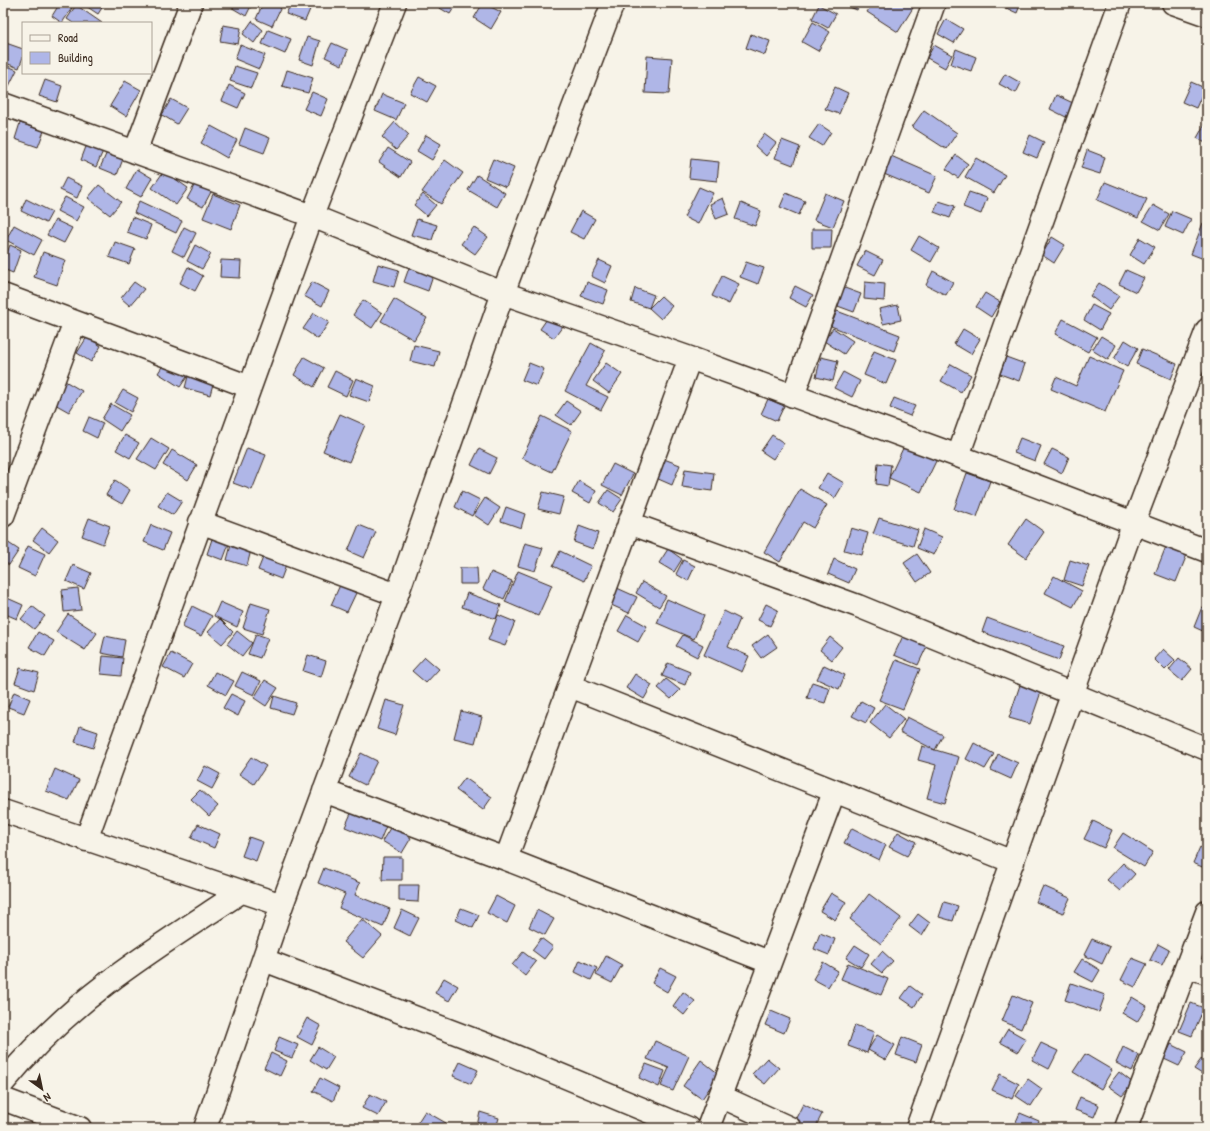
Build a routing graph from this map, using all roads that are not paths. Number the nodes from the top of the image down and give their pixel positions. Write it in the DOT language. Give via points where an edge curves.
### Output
graph roads {
  1 [pos="191,3"];
  2 [pos="395,3"];
  3 [pos="613,3"];
  4 [pos="934,3"];
  5 [pos="1120,3"];
  6 [pos="1173,3"];
  7 [pos="1207,16"];
  8 [pos="3,104"];
  9 [pos="135,152"];
  10 [pos="312,216"];
  11 [pos="503,294"];
  12 [pos="3,295"];
  13 [pos="75,322"];
  14 [pos="1207,330"];
  15 [pos="690,358"];
  16 [pos="250,387"];
  17 [pos="793,396"];
  18 [pos="958,456"];
  19 [pos="3,516"];
  20 [pos="200,522"];
  21 [pos="1134,522"];
  22 [pos="629,523"];
  23 [pos="1207,551"];
  24 [pos="396,595"];
  25 [pos="570,686"];
  26 [pos="1072,692"];
  27 [pos="1207,749"];
  28 [pos="324,791"];
  29 [pos="834,792"];
  30 [pos="3,811"];
  31 [pos="86,840"];
  32 [pos="506,859"];
  33 [pos="1013,862"];
  34 [pos="241,892"];
  35 [pos="282,905"];
  36 [pos="1207,912"];
  37 [pos="264,960"];
  38 [pos="769,962"];
  39 [pos="1197,970"];
  40 [pos="3,1083"];
  41 [pos="720,1096"];
  42 [pos="3,1099"];
  43 [pos="1131,1126"];
  44 [pos="80,1128"];
  45 [pos="205,1128"];
  46 [pos="688,1128"];
  47 [pos="708,1128"];
  48 [pos="790,1128"];
  49 [pos="917,1128"];
  1 -- 9 [label="street"];
  2 -- 10 [label="street"];
  3 -- 11 [label="street"];
  4 -- 17 [label="street"];
  5 -- 18 [label="street"];
  6 -- 7 [label="street"];
  8 -- 9 [label="street"];
  9 -- 10 [label="street"];
  10 -- 11 [label="street"];
  10 -- 16 [label="street"];
  11 -- 15 [label="street"];
  11 -- 24 [label="street"];
  12 -- 13 [label="street"];
  13 -- 16 [label="street"];
  13 -- 19 [label="street"];
  14 -- 21 [label="street"];
  15 -- 17 [label="street"];
  15 -- 22 [label="street"];
  16 -- 20 [label="street"];
  17 -- 18 [label="street"];
  18 -- 21 [label="street"];
  20 -- 24 [label="street"];
  20 -- 31 [label="street"];
  21 -- 23 [label="street"];
  21 -- 26 [label="street"];
  22 -- 25 [label="street"];
  22 -- 26 [label="street" via="858,606"];
  24 -- 28 [label="street"];
  25 -- 29 [label="street"];
  25 -- 32 [label="street"];
  26 -- 27 [label="street"];
  26 -- 33 [label="street"];
  28 -- 32 [label="street"];
  28 -- 35 [label="street"];
  29 -- 33 [label="street"];
  29 -- 38 [label="street"];
  30 -- 31 [label="street"];
  31 -- 34 [label="street"];
  32 -- 38 [label="street"];
  33 -- 49 [label="street"];
  34 -- 35 [label="street"];
  34 -- 40 [label="street" via="106,984 53,1031"];
  35 -- 37 [label="street"];
  36 -- 39 [label="street"];
  37 -- 45 [label="street"];
  37 -- 46 [label="street" via="498,1049"];
  38 -- 41 [label="street"];
  39 -- 43 [label="street"];
  41 -- 47 [label="street"];
  41 -- 48 [label="street"];
  42 -- 44 [label="street"];
}
